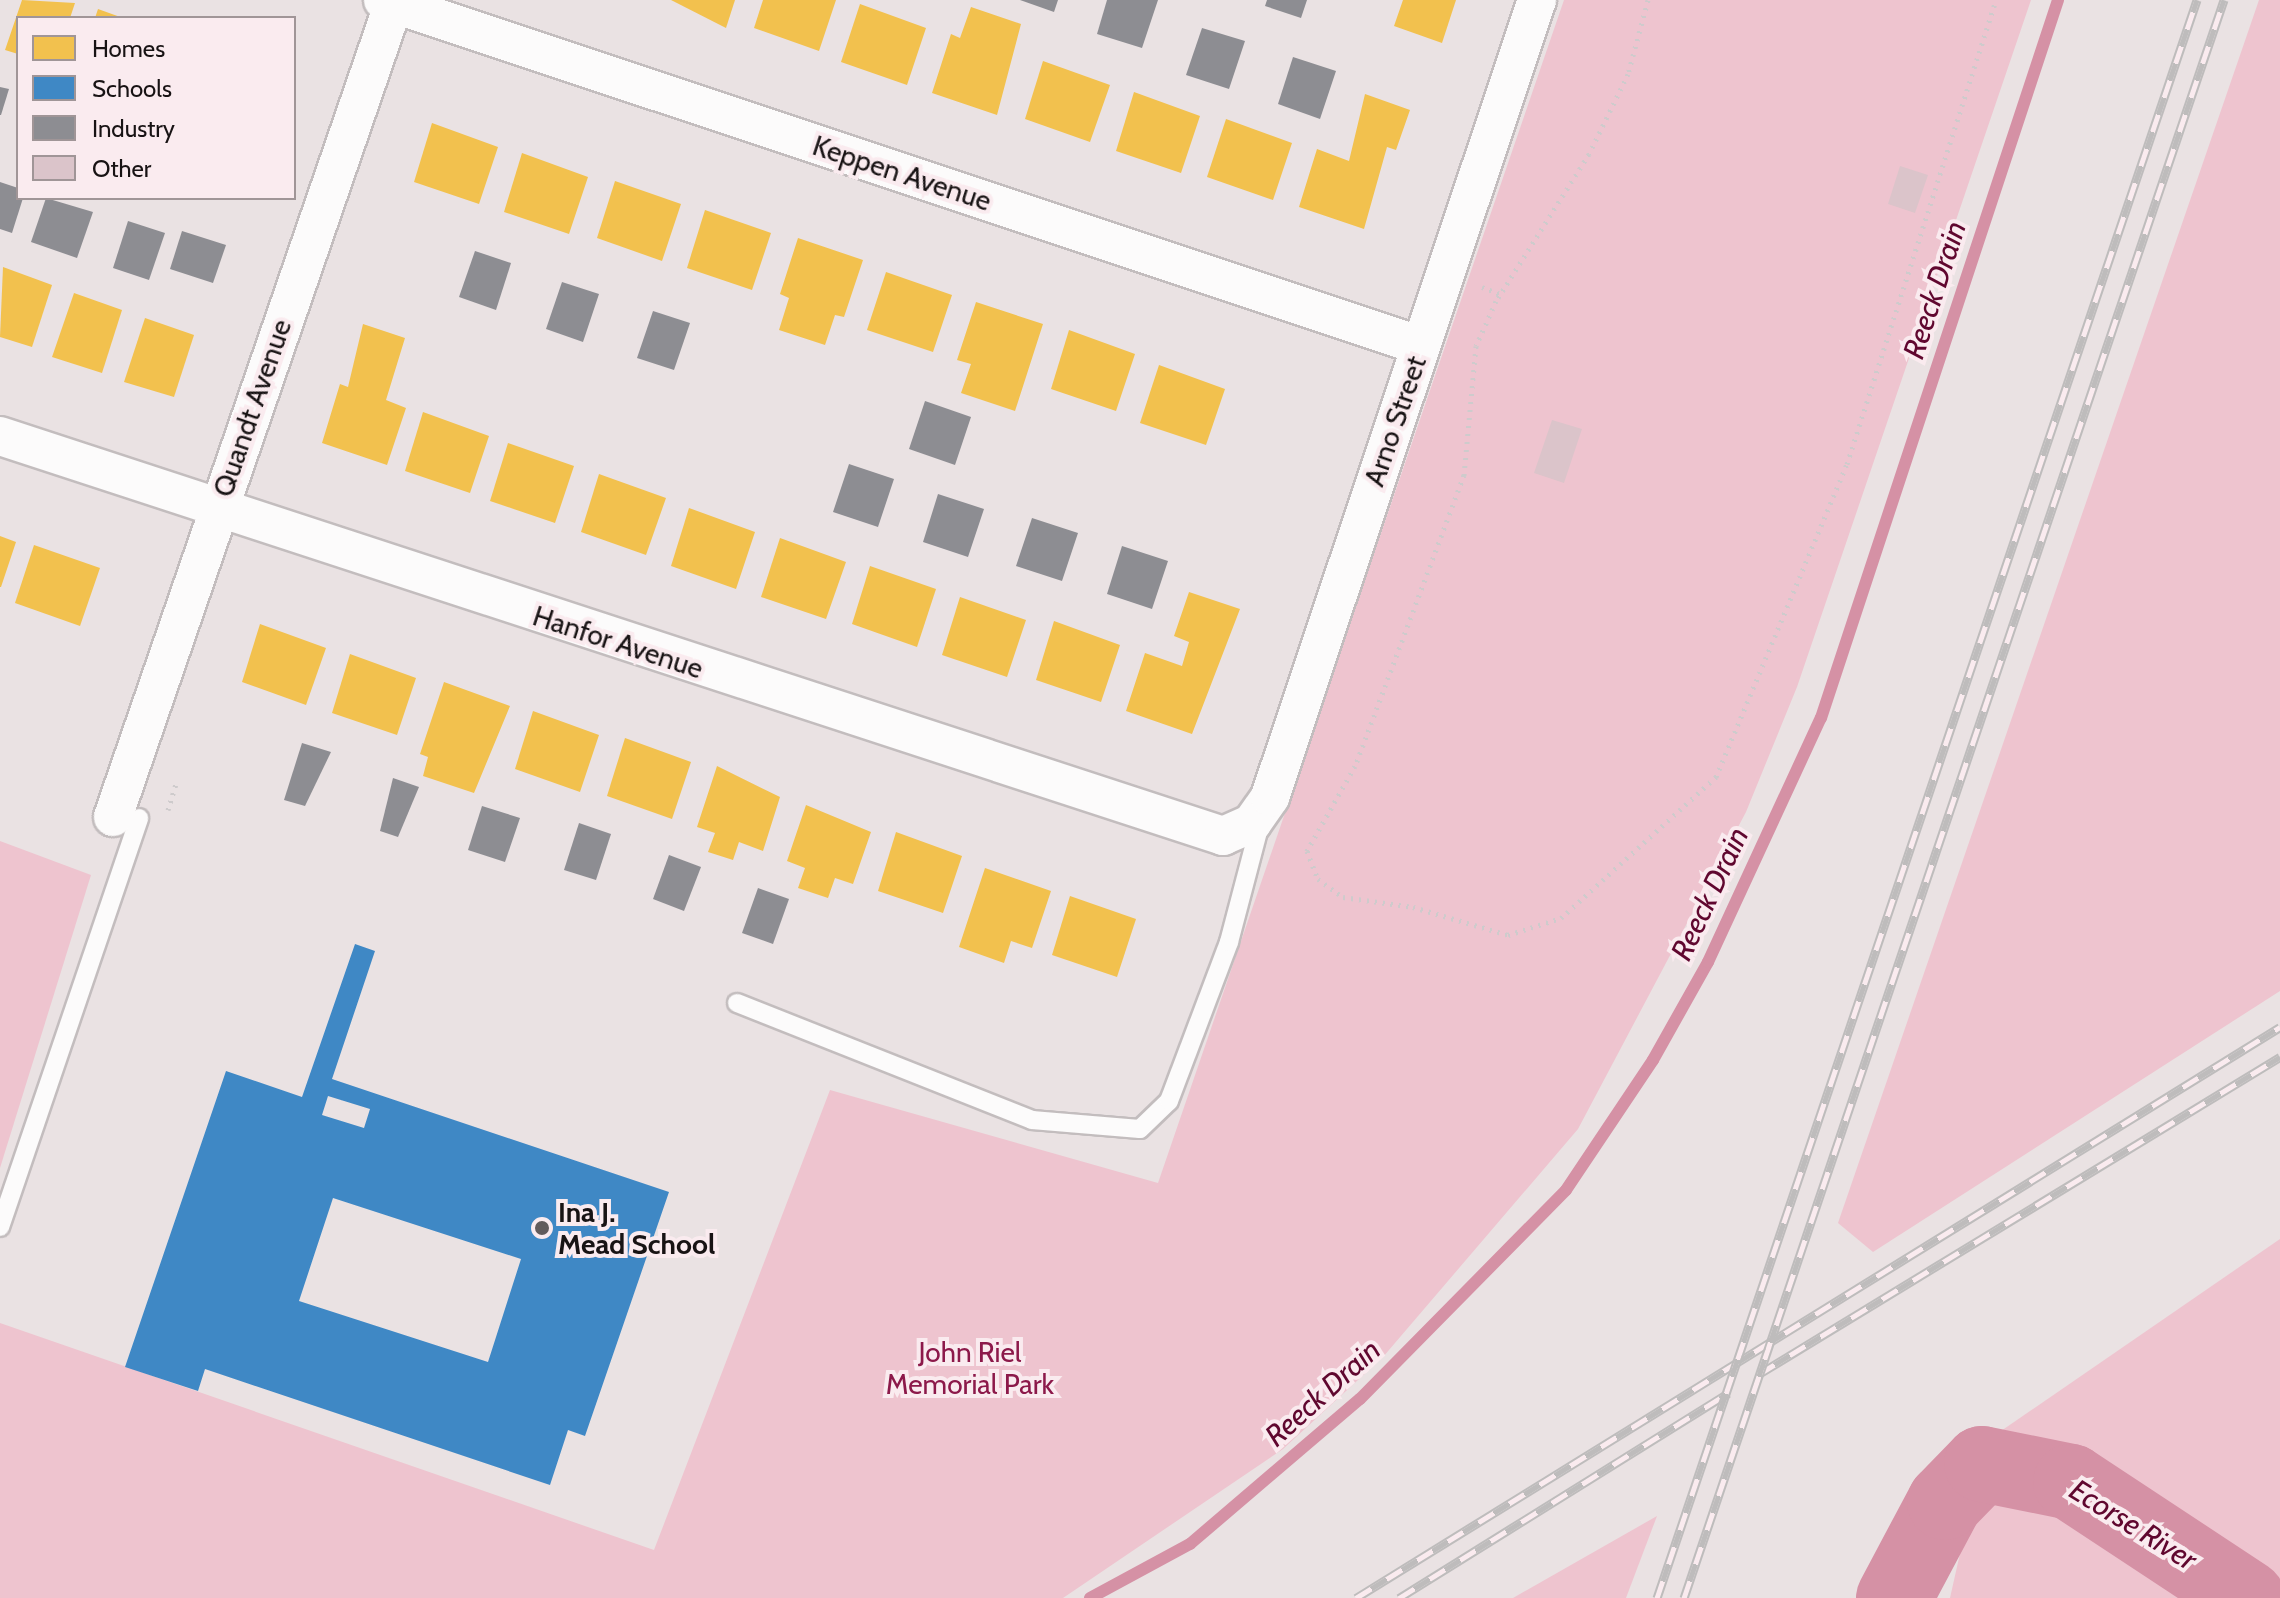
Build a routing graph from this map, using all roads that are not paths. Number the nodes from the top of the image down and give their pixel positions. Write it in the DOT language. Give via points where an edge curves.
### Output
graph roads {
  1 [pos="1537,0"];
  2 [pos="391,1"];
  3 [pos="1421,346"];
  4 [pos="0,436"];
  5 [pos="217,511"];
  6 [pos="126,818"];
  7 [pos="1251,820"];
  8 [pos="737,1003"];
  9 [pos="0,1227"];
  1 -- 3 [label="street, Arno Street"];
  2 -- 3 [label="street, Keppen Avenue"];
  2 -- 5 [label="street, Quandt Avenue"];
  3 -- 7 [label="street, Arno Street"];
  4 -- 5 [label="street, Hanfor Avenue"];
  5 -- 6 [label="street, Quandt Avenue"];
  5 -- 7 [label="street, Hanfor Avenue" via="1210,836"];
  6 -- 9 [label="lane"];
  7 -- 8 [label="lane" via="1229,942 1169,1101 1140,1129 1032,1120"];
}
